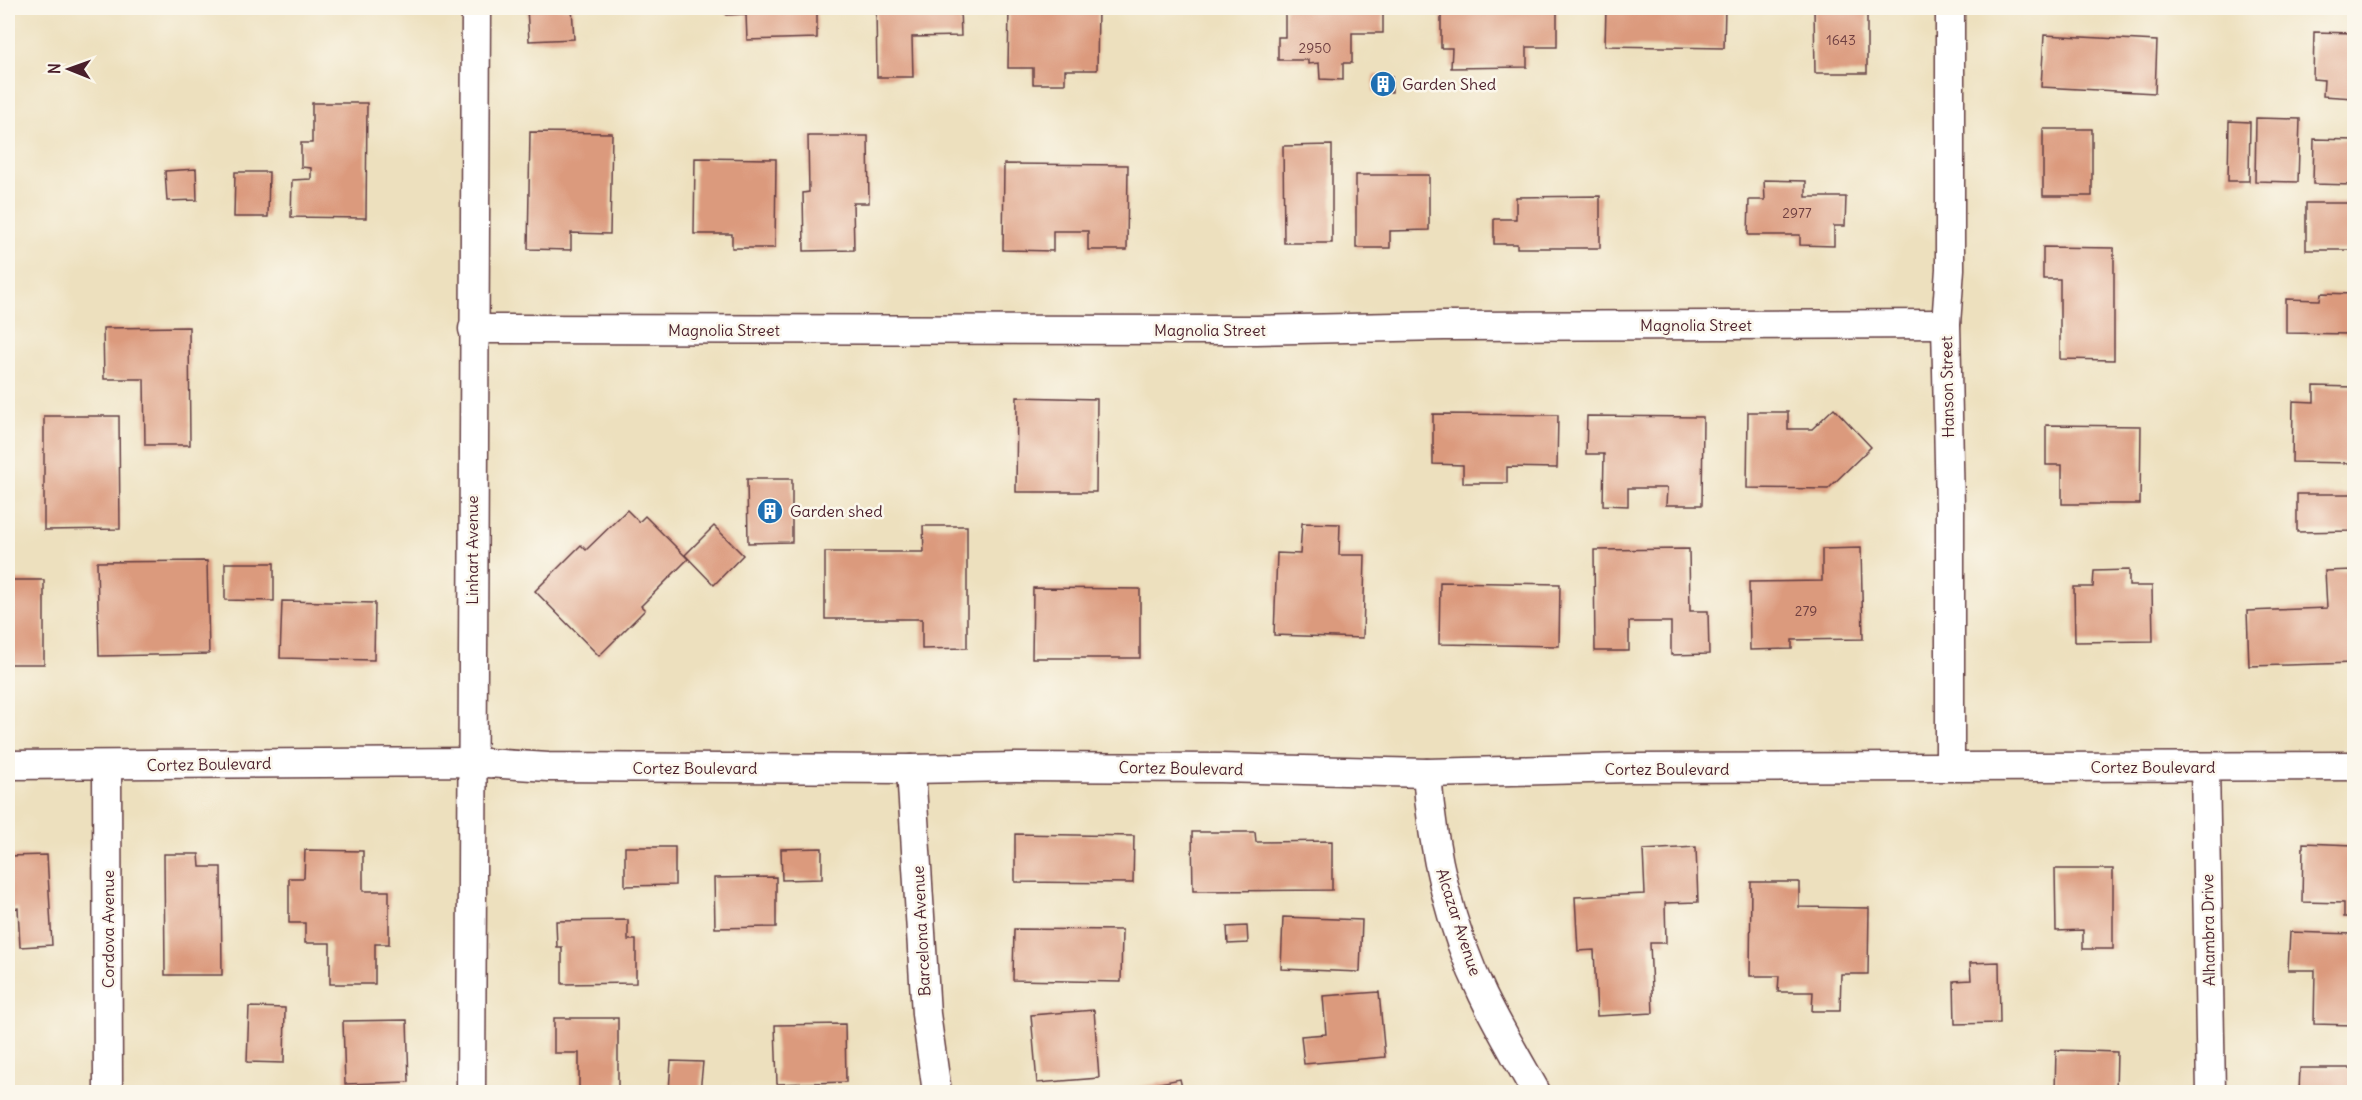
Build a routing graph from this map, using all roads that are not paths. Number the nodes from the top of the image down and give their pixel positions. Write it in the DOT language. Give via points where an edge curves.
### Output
graph roads {
  1 [pos="476,8"];
  2 [pos="1950,8"];
  3 [pos="1946,324"];
  4 [pos="473,330"];
  5 [pos="471,762"];
  6 [pos="8,765"];
  7 [pos="106,765"];
  8 [pos="1950,766"];
  9 [pos="2355,766"];
  10 [pos="2205,768"];
  11 [pos="911,769"];
  12 [pos="1427,773"];
  13 [pos="108,1092"];
  14 [pos="471,1092"];
  15 [pos="938,1092"];
  16 [pos="1536,1092"];
  17 [pos="2211,1092"];
  1 -- 4 [label="street, Linhart Avenue"];
  2 -- 3 [label="street, Hanson Street" via="1950,269"];
  3 -- 4 [label="street, Magnolia Street" via="1256,330"];
  3 -- 8 [label="street, Hanson Street"];
  4 -- 5 [label="street, Linhart Avenue"];
  5 -- 7 [label="street, Cortez Boulevard"];
  5 -- 11 [label="street, Cortez Boulevard" via="548,767"];
  5 -- 14 [label="street, Linhart Avenue"];
  6 -- 7 [label="street, Cortez Boulevard"];
  7 -- 13 [label="street, Cordova Avenue"];
  8 -- 10 [label="street, Cortez Boulevard"];
  8 -- 12 [label="street, Cortez Boulevard"];
  9 -- 10 [label="street, Cortez Boulevard"];
  10 -- 17 [label="street, Alhambra Drive"];
  11 -- 12 [label="street, Cortez Boulevard" via="1209,768"];
  11 -- 15 [label="street, Barcelona Avenue" via="926,1014"];
  12 -- 16 [label="street, Alcazar Avenue" via="1430,819 1462,943 1483,995"];
}
